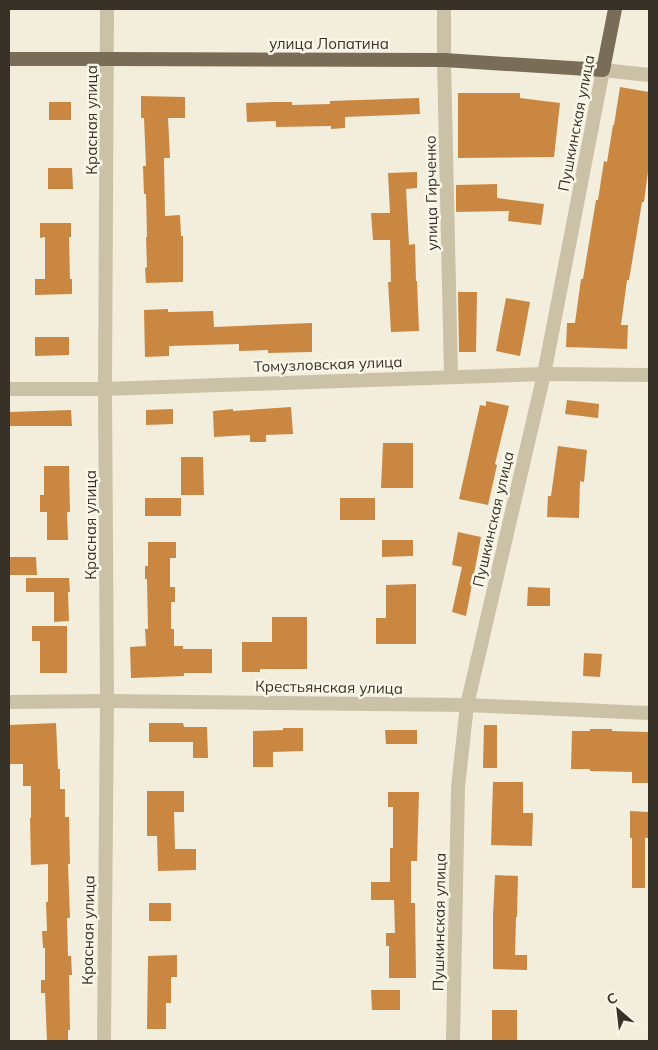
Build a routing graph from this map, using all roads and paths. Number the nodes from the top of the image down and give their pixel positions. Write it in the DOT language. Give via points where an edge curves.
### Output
graph roads {
  1 [pos="107,9"];
  2 [pos="444,9"];
  3 [pos="615,9"];
  4 [pos="108,59"];
  5 [pos="9,60"];
  6 [pos="444,60"];
  7 [pos="603,70"];
  8 [pos="649,75"];
  9 [pos="544,374"];
  10 [pos="451,376"];
  11 [pos="649,376"];
  12 [pos="9,388"];
  13 [pos="105,389"];
  14 [pos="107,701"];
  15 [pos="9,702"];
  16 [pos="467,704"];
  17 [pos="649,712"];
  18 [pos="104,1041"];
  19 [pos="453,1041"];
  1 -- 4 [label="street, Красная улица"];
  2 -- 6 [label="street, улица Гирченко"];
  3 -- 7 [label="main road, Пушкинская улица"];
  4 -- 5 [label="main road, улица Лопатина"];
  4 -- 6 [label="main road, улица Лопатина"];
  4 -- 13 [label="street, Красная улица"];
  6 -- 7 [label="main road, улица Лопатина"];
  6 -- 10 [label="street, улица Гирченко"];
  7 -- 8 [label="street, улица Лопатина"];
  7 -- 9 [label="street, Пушкинская улица"];
  9 -- 10 [label="street, Томузловская улица"];
  9 -- 11 [label="street, Томузловская улица"];
  9 -- 16 [label="street, Пушкинская улица"];
  10 -- 13 [label="street, Томузловская улица"];
  12 -- 13 [label="street, Томузловская улица"];
  13 -- 14 [label="street, Красная улица"];
  14 -- 15 [label="street, Крестьянская улица"];
  14 -- 16 [label="street, Крестьянская улица"];
  14 -- 18 [label="street, Красная улица"];
  16 -- 17 [label="street, Крестьянская улица"];
  16 -- 19 [label="street, Пушкинская улица" via="458,788"];
}
